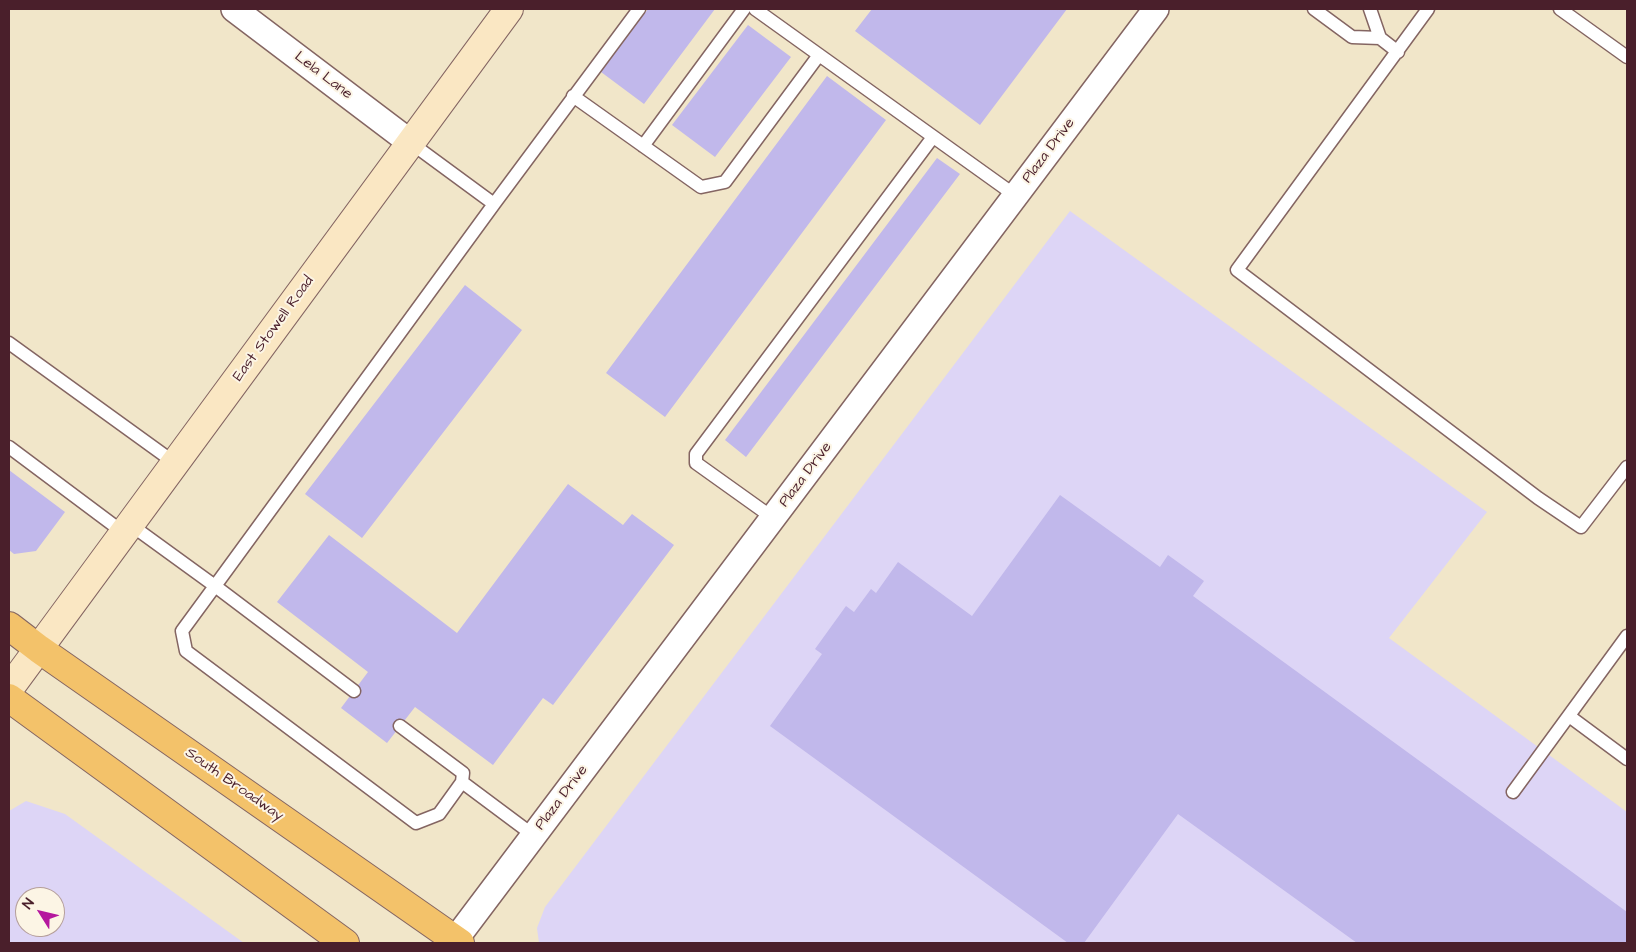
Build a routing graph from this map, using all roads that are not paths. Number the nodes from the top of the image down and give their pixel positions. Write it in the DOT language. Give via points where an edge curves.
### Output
graph roads {
  1 [pos="234,9"];
  2 [pos="509,9"];
  3 [pos="639,9"];
  4 [pos="744,9"];
  5 [pos="755,9"];
  6 [pos="1314,9"];
  7 [pos="1370,9"];
  8 [pos="1428,9"];
  9 [pos="1560,9"];
  10 [pos="1149,11"];
  11 [pos="1380,38"];
  12 [pos="1398,52"];
  13 [pos="819,55"];
  14 [pos="1627,56"];
  15 [pos="573,96"];
  16 [pos="933,137"];
  17 [pos="411,143"];
  18 [pos="643,146"];
  19 [pos="1016,196"];
  20 [pos="494,204"];
  21 [pos="9,343"];
  22 [pos="9,447"];
  23 [pos="176,463"];
  24 [pos="1627,467"];
  25 [pos="773,518"];
  26 [pos="128,529"];
  27 [pos="215,586"];
  28 [pos="9,626"];
  29 [pos="1627,636"];
  30 [pos="39,649"];
  31 [pos="9,689"];
  32 [pos="354,691"];
  33 [pos="9,698"];
  34 [pos="1568,716"];
  35 [pos="400,726"];
  36 [pos="1627,759"];
  37 [pos="462,782"];
  38 [pos="1513,792"];
  39 [pos="533,835"];
  40 [pos="458,942"];
  41 [pos="345,943"];
  1 -- 17 [label="street, Lela Lane"];
  2 -- 17 [label="main road, East Stowell Road"];
  3 -- 15 [label="lane"];
  4 -- 18 [label="lane"];
  5 -- 13 [label="lane"];
  6 -- 11 [label="lane" via="1352,37"];
  7 -- 11 [label="lane"];
  8 -- 12 [label="lane"];
  9 -- 14 [label="lane"];
  10 -- 19 [label="street, Plaza Drive"];
  11 -- 12 [label="lane"];
  12 -- 24 [label="lane" via="1237,270 1538,498 1581,527"];
  13 -- 16 [label="lane"];
  13 -- 18 [label="lane" via="725,182 701,187"];
  15 -- 18 [label="lane"];
  15 -- 20 [label="lane"];
  16 -- 19 [label="lane"];
  16 -- 25 [label="lane" via="696,454 696,463"];
  17 -- 20 [label="lane"];
  17 -- 23 [label="main road, East Stowell Road"];
  19 -- 25 [label="street, Plaza Drive"];
  20 -- 27 [label="lane"];
  21 -- 23 [label="lane"];
  22 -- 26 [label="lane"];
  23 -- 26 [label="main road, East Stowell Road"];
  25 -- 39 [label="street, Plaza Drive"];
  26 -- 27 [label="lane"];
  26 -- 30 [label="main road, East Stowell Road"];
  27 -- 32 [label="lane"];
  27 -- 37 [label="lane" via="182,631 186,651 416,823 439,814"];
  28 -- 30 [label="main road, South Broadway"];
  29 -- 34 [label="lane"];
  30 -- 31 [label="main road, East Stowell Road"];
  30 -- 40 [label="main road, South Broadway"];
  33 -- 41 [label="main road"];
  34 -- 36 [label="lane"];
  34 -- 38 [label="lane"];
  35 -- 37 [label="lane" via="463,773"];
  37 -- 39 [label="lane"];
  39 -- 40 [label="street, Plaza Drive"];
}
